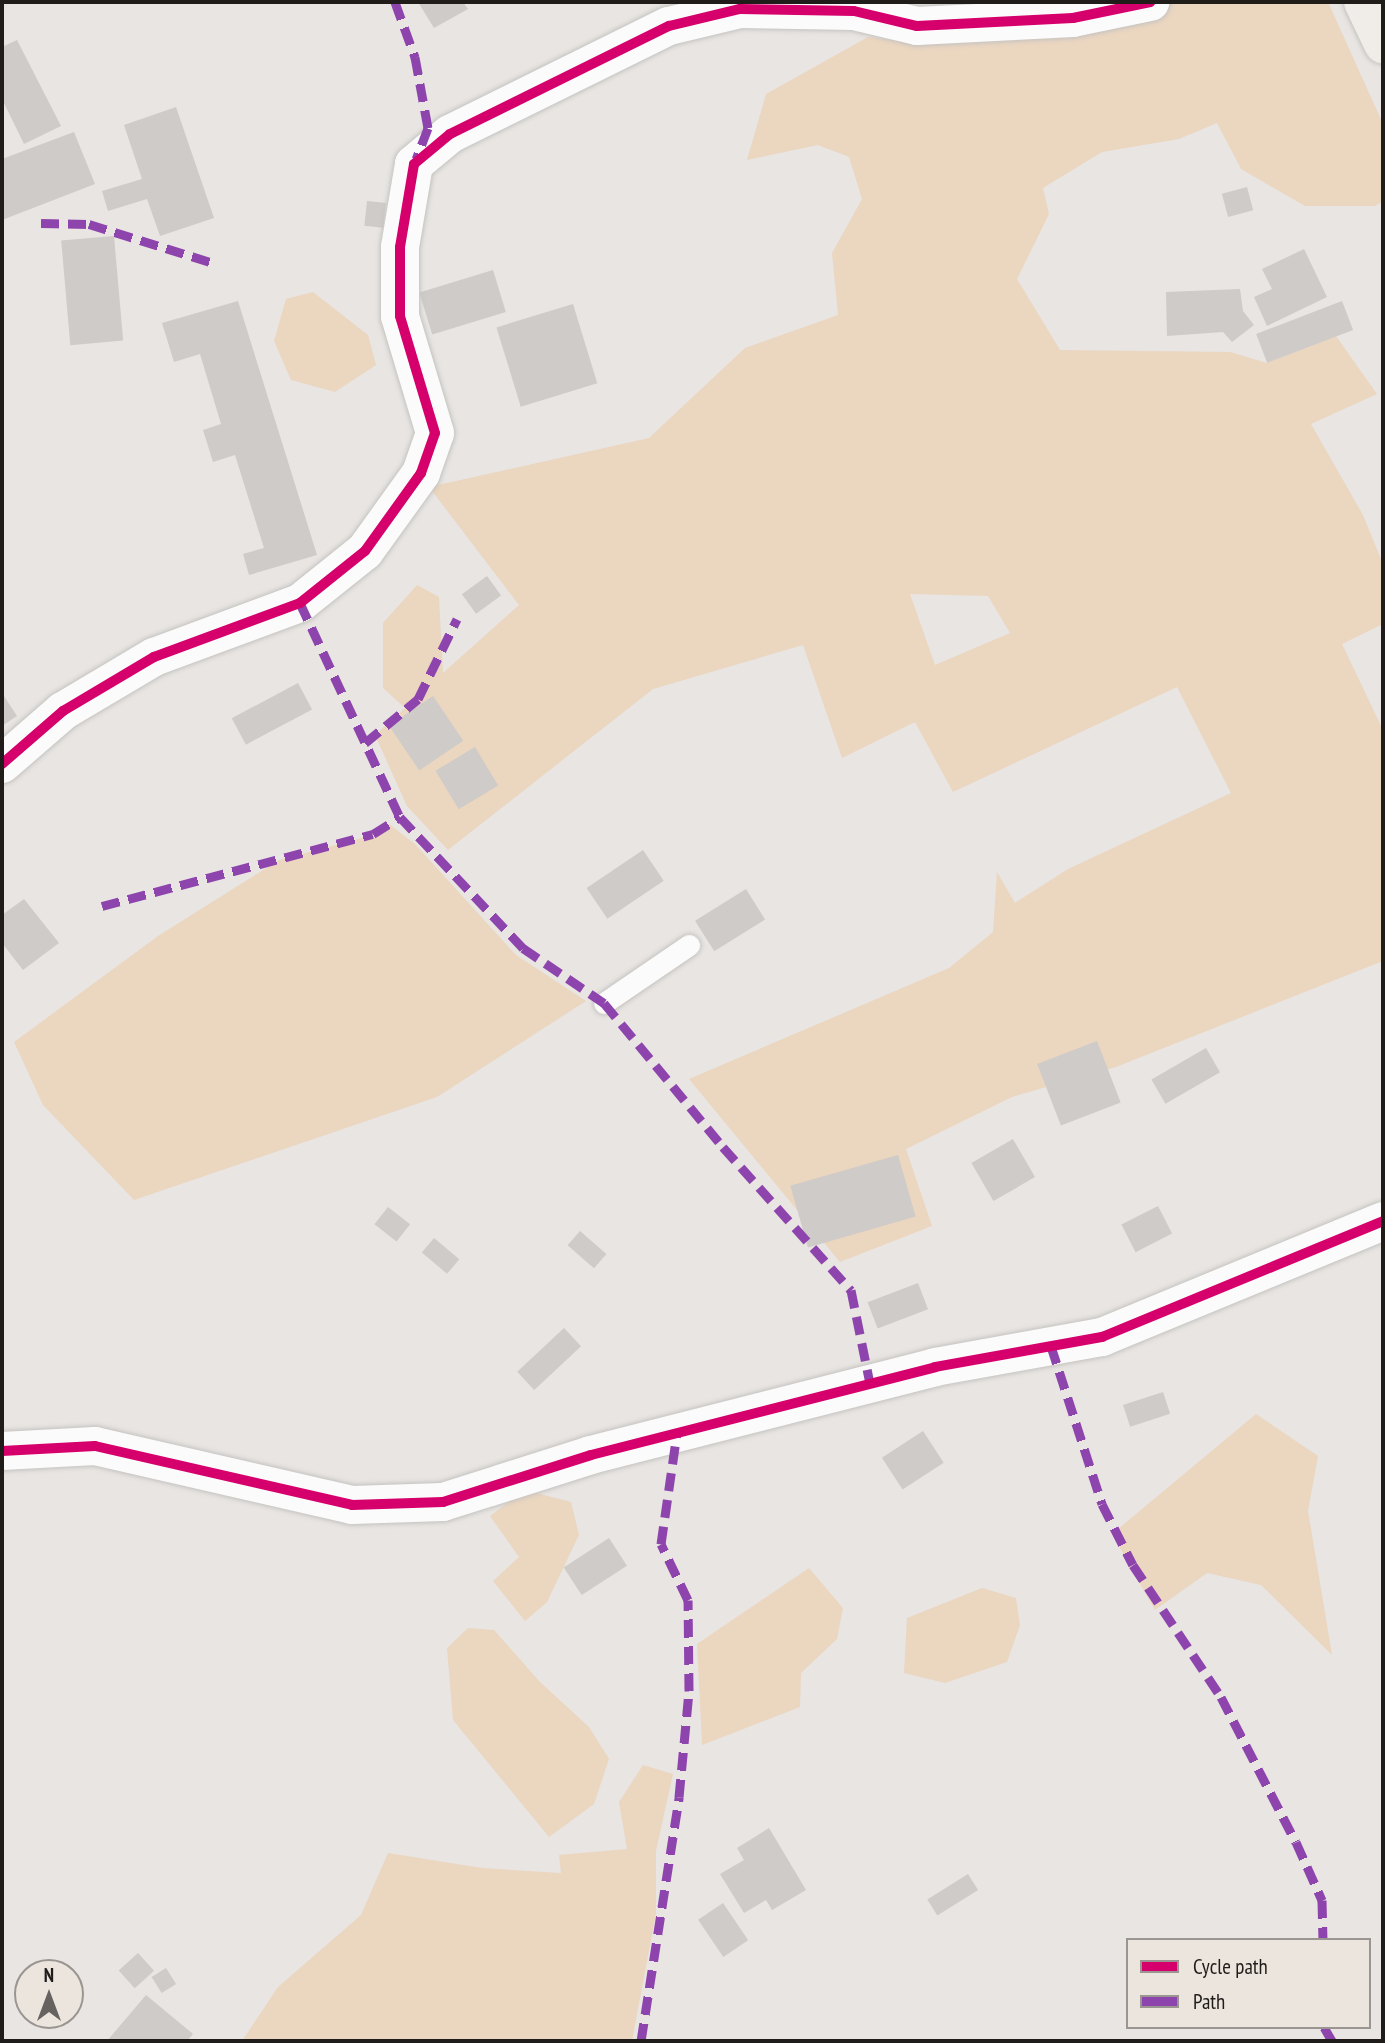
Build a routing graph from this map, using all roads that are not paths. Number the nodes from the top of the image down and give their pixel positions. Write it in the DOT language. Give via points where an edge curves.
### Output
graph roads {
  1 [pos="1150,2"];
  2 [pos="1363,2"];
  3 [pos="1383,44"];
  4 [pos="2,764"];
  5 [pos="689,945"];
  6 [pos="604,1003"];
  7 [pos="1383,1221"];
  8 [pos="2,1451"];
  1 -- 4 [label="street" via="1073,18 917,26 854,11 740,9 669,26 450,134 414,164 400,247 400,316 435,433 421,473 365,551 300,603 154,657 63,711"];
  2 -- 3 [label="main road"];
  5 -- 6 [label="lane"];
  7 -- 8 [label="street" via="1102,1337 909,1374 591,1454 443,1502 352,1506 95,1446"];
}
